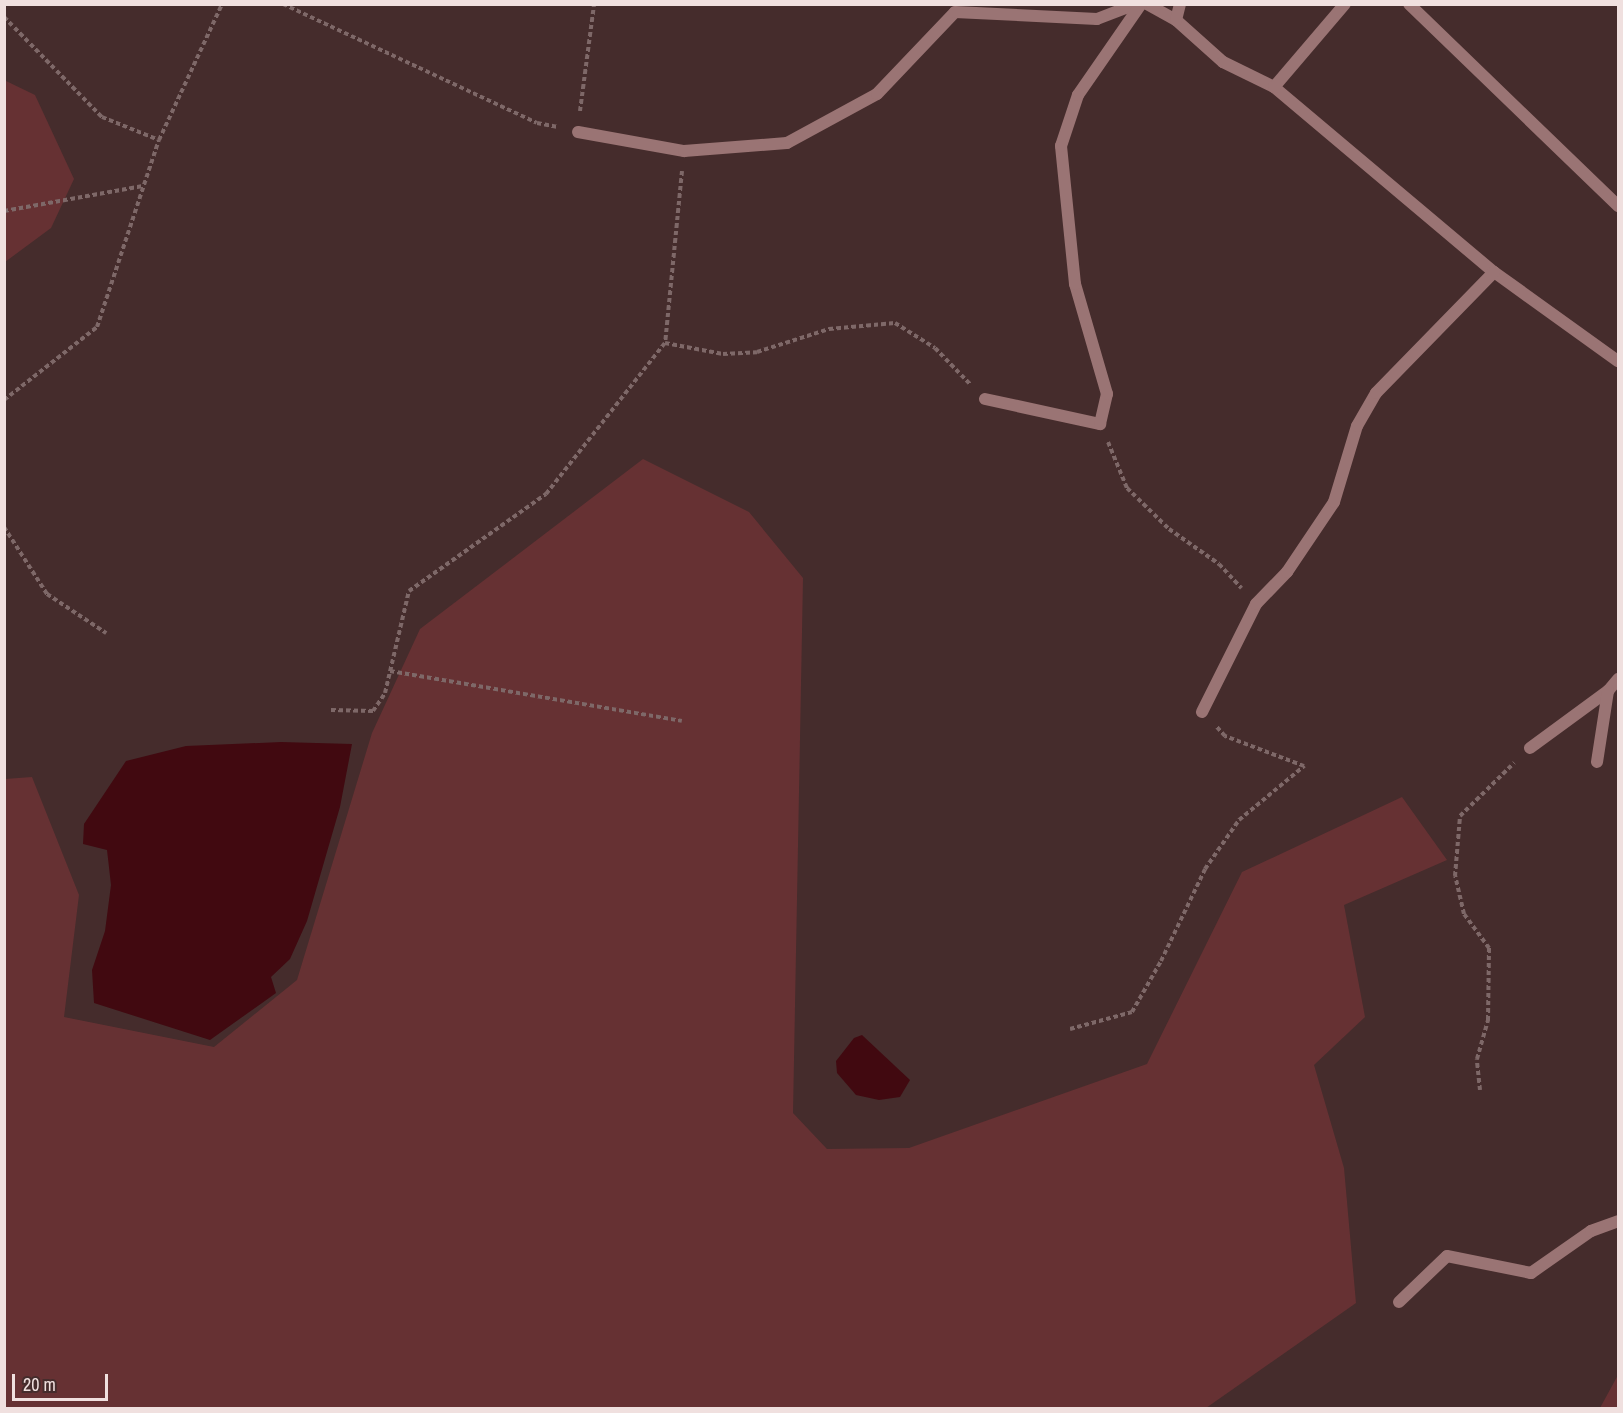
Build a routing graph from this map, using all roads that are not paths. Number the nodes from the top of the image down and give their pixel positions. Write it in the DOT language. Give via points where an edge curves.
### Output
graph roads {
  1 [pos="1136,4"];
  2 [pos="1141,4"];
  3 [pos="1147,4"];
  4 [pos="1180,4"];
  5 [pos="1345,4"];
  6 [pos="1409,4"];
  7 [pos="1176,20"];
  8 [pos="1274,87"];
  9 [pos="578,132"];
  10 [pos="1618,206"];
  11 [pos="1494,272"];
  12 [pos="1618,360"];
  13 [pos="985,399"];
  14 [pos="1618,679"];
  15 [pos="1608,691"];
  16 [pos="1202,712"];
  17 [pos="1530,748"];
  18 [pos="1597,762"];
  19 [pos="1618,1221"];
  20 [pos="1399,1302"];
  1 -- 9 [label="street" via="1097,19 955,12 877,94 787,143 684,151"];
  2 -- 13 [label="street" via="1077,95 1061,146 1075,284 1107,394 1100,424"];
  3 -- 7 [label="street"];
  4 -- 7 [label="street"];
  5 -- 8 [label="street"];
  6 -- 10 [label="street"];
  7 -- 8 [label="street" via="1223,62"];
  8 -- 11 [label="street"];
  11 -- 12 [label="street"];
  11 -- 16 [label="street" via="1376,393 1357,426 1334,502 1287,572 1256,604"];
  14 -- 15 [label="street"];
  15 -- 17 [label="street"];
  15 -- 18 [label="street"];
  19 -- 20 [label="street" via="1591,1231 1531,1273 1447,1256"];
}
